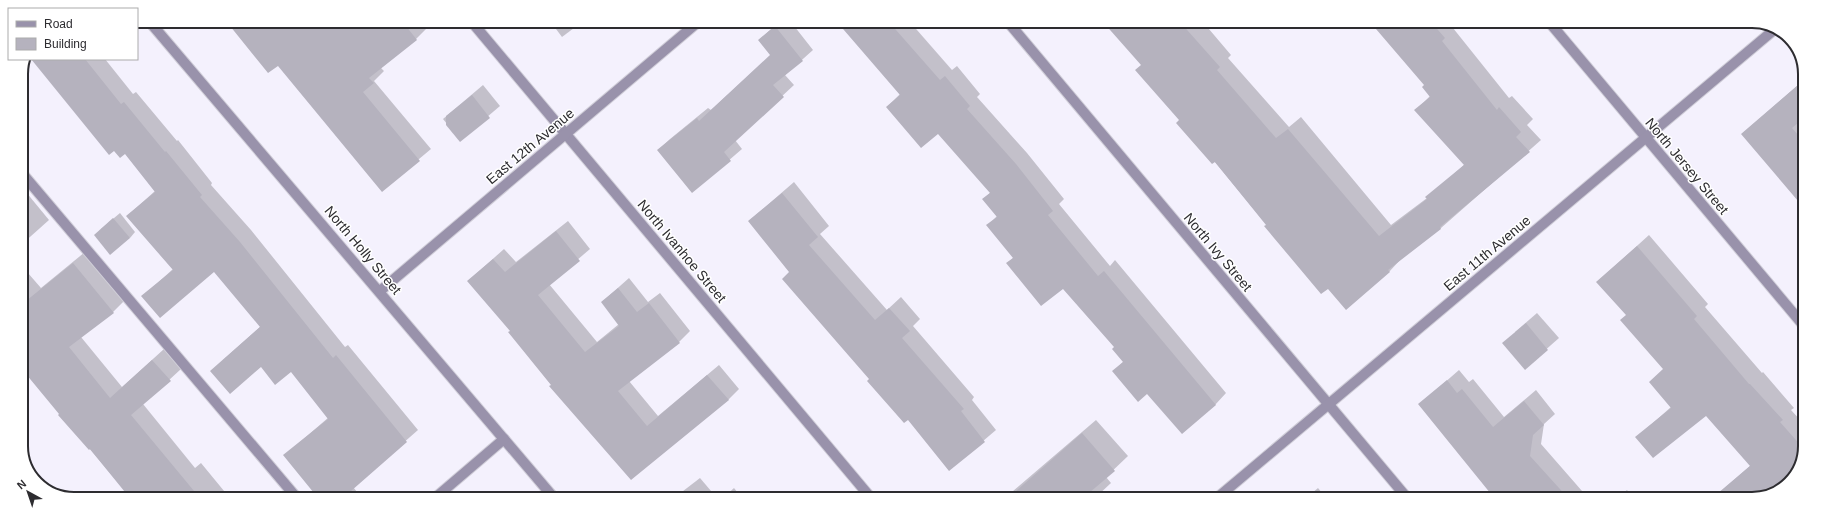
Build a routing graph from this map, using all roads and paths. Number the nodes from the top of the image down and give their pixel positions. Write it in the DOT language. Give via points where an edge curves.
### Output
graph roads {
  1 [pos="155,28"];
  2 [pos="477,28"];
  3 [pos="691,28"];
  4 [pos="1013,28"];
  5 [pos="1555,28"];
  6 [pos="1771,33"];
  7 [pos="565,134"];
  8 [pos="1646,138"];
  9 [pos="28,180"];
  10 [pos="380,291"];
  11 [pos="1798,319"];
  12 [pos="1328,405"];
  13 [pos="504,439"];
  14 [pos="291,492"];
  15 [pos="442,492"];
  16 [pos="549,492"];
  17 [pos="866,492"];
  18 [pos="1225,492"];
  19 [pos="1402,492"];
  1 -- 10 [label="street, North Holly Street"];
  2 -- 7 [label="street, North Ivanhoe Street"];
  3 -- 7 [label="street, East 12th Avenue"];
  4 -- 12 [label="street, North Ivy Street"];
  5 -- 8 [label="street, North Jersey Street"];
  6 -- 8 [label="street, East 11th Avenue"];
  7 -- 10 [label="street, East 12th Avenue"];
  7 -- 17 [label="street, North Ivanhoe Street"];
  8 -- 11 [label="street, North Jersey Street"];
  8 -- 12 [label="street, East 11th Avenue"];
  9 -- 14 [label="street"];
  10 -- 13 [label="street, North Holly Street"];
  12 -- 18 [label="street, East 11th Avenue"];
  12 -- 19 [label="street, North Ivy Street"];
  13 -- 15 [label="street"];
  13 -- 16 [label="street, North Holly Street"];
}
